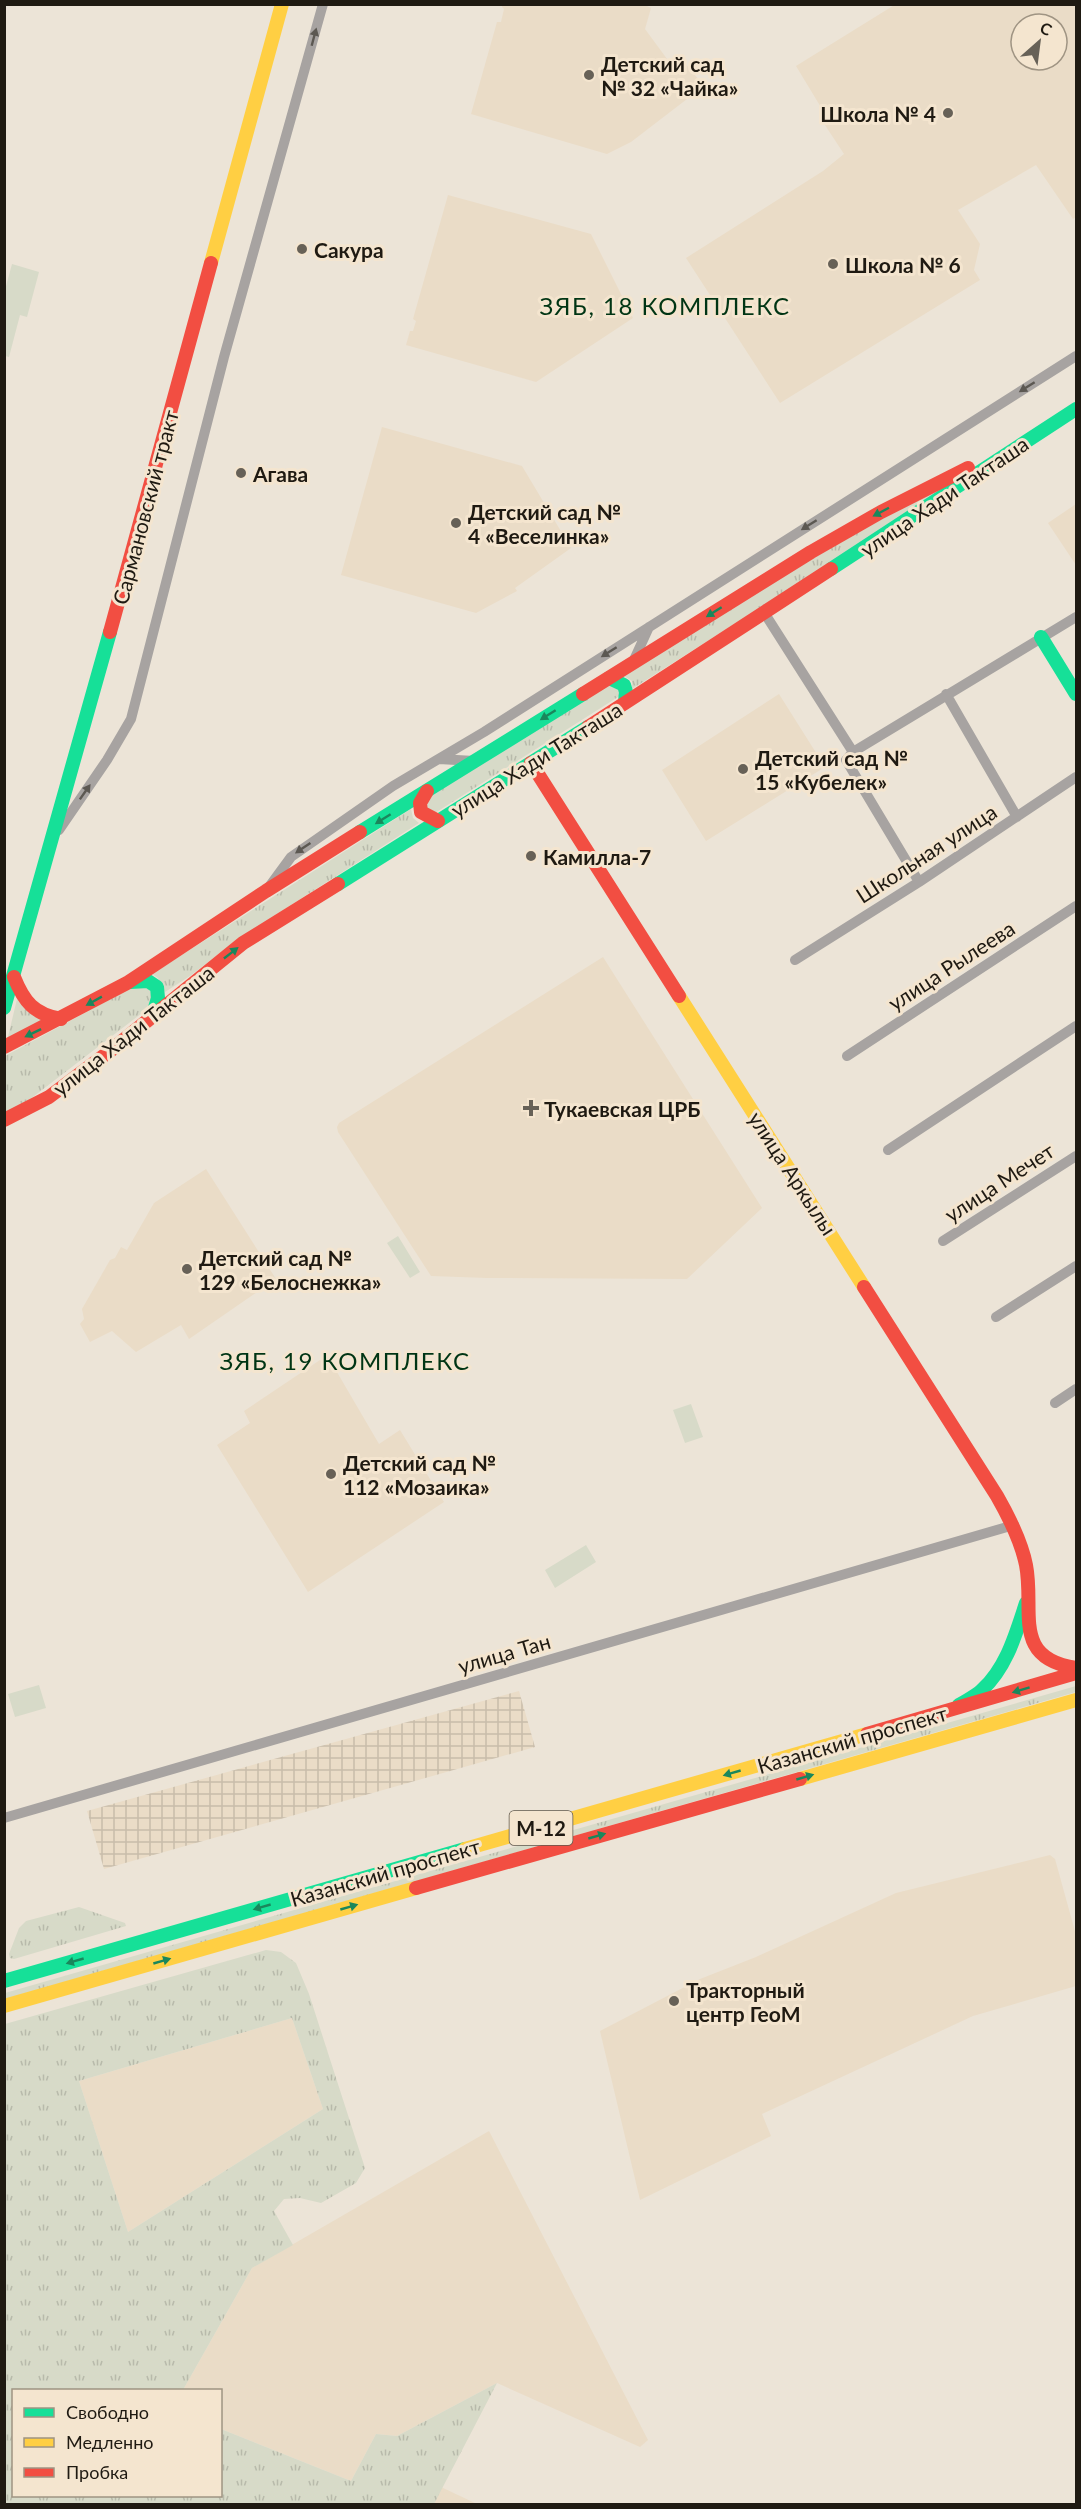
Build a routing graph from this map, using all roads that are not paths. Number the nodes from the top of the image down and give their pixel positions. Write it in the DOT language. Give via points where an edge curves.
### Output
graph roads {
  1 [pos="282,4"];
  2 [pos="323,4"];
  3 [pos="1077,356"];
  4 [pos="1077,399"];
  5 [pos="1077,409"];
  6 [pos="765,614"];
  7 [pos="1077,617"];
  8 [pos="650,627"];
  9 [pos="1041,637"];
  10 [pos="632,663"];
  11 [pos="609,678"];
  12 [pos="1077,693"];
  13 [pos="946,694"];
  14 [pos="625,702"];
  15 [pos="850,756"];
  16 [pos="438,759"];
  17 [pos="474,761"];
  18 [pos="531,762"];
  19 [pos="1077,777"];
  20 [pos="427,791"];
  21 [pos="1017,817"];
  22 [pos="438,821"];
  23 [pos="52,841"];
  24 [pos="919,882"];
  25 [pos="266,891"];
  26 [pos="1077,906"];
  27 [pos="795,960"];
  28 [pos="14,977"];
  29 [pos="127,982"];
  30 [pos="4,1008"];
  31 [pos="152,1016"];
  32 [pos="61,1019"];
  33 [pos="1077,1026"];
  34 [pos="4,1047"];
  35 [pos="847,1056"];
  36 [pos="4,1120"];
  37 [pos="888,1150"];
  38 [pos="1077,1156"];
  39 [pos="943,1241"];
  40 [pos="1077,1266"];
  41 [pos="996,1317"];
  42 [pos="1077,1389"];
  43 [pos="1055,1403"];
  44 [pos="1014,1526"];
  45 [pos="1029,1595"];
  46 [pos="1077,1670"];
  47 [pos="1077,1700"];
  48 [pos="952,1710"];
  49 [pos="4,1818"];
  50 [pos="33,1972"];
  51 [pos="4,1973"];
  52 [pos="4,1981"];
  53 [pos="4,2006"];
  1 -- 23 [label="main road, Сармановский тракт"];
  23 -- 2 [label="street, one-way" via="131,719 224,357"];
  3 -- 8 [label="street, one-way"];
  4 -- 10 [label="main road, улица Хади Такташа, one-way" via="970,468 821,546"];
  5 -- 6 [label="main road, улица Хади Такташа"];
  6 -- 14 [label="main road, улица Хади Такташа"];
  6 -- 15 [label="street"];
  7 -- 9 [label="street"];
  8 -- 10 [label="street"];
  8 -- 16 [label="street, one-way"];
  9 -- 12 [label="main road"];
  9 -- 13 [label="street"];
  10 -- 11 [label="main road, улица Хади Такташа"];
  11 -- 14 [label="main road" via="625,685"];
  11 -- 17 [label="main road, улица Хади Такташа, one-way"];
  13 -- 15 [label="street"];
  13 -- 21 [label="street"];
  14 -- 18 [label="main road, улица Хади Такташа"];
  15 -- 24 [label="street"];
  16 -- 17 [label="street"];
  16 -- 25 [label="street, one-way" via="291,857"];
  17 -- 20 [label="main road, улица Хади Такташа"];
  18 -- 22 [label="main road, улица Хади Такташа"];
  18 -- 44 [label="main road, улица Аркылы" via="839,1243"];
  19 -- 21 [label="street, Школьная улица"];
  20 -- 22 [label="main road" via="420,803 421,812"];
  20 -- 25 [label="main road, улица Хади Такташа, one-way"];
  21 -- 24 [label="street, Школьная улица"];
  31 -- 22 [label="main road, улица Хади Такташа, one-way" via="243,943"];
  23 -- 28 [label="main road, Сармановский тракт"];
  24 -- 27 [label="street, Школьная улица"];
  25 -- 29 [label="main road, улица Хади Такташа"];
  26 -- 35 [label="street, улица Рылеева"];
  28 -- 30 [label="main road, Сармановский тракт"];
  28 -- 32 [label="main road" via="30,1009"];
  29 -- 31 [label="main road" via="149,980 156,985 161,992 160,1000"];
  29 -- 32 [label="main road, улица Хади Такташа, one-way"];
  31 -- 36 [label="main road, улица Хади Такташа" via="49,1097"];
  32 -- 34 [label="main road, улица Хади Такташа, one-way"];
  33 -- 37 [label="street"];
  38 -- 39 [label="street, улица Мечет"];
  40 -- 41 [label="street"];
  42 -- 43 [label="street"];
  44 -- 45 [label="main road, улица Аркылы" via="1026,1567"];
  44 -- 49 [label="street, улица Тан"];
  45 -- 46 [label="main road, улица Аркылы" via="1031,1633 1039,1652 1057,1665"];
  45 -- 48 [label="main road" via="1002,1665 983,1689"];
  46 -- 48 [label="main road, Казанский проспект / М-12, one-way"];
  53 -- 47 [label="main road, Казанский проспект / М-12, one-way"];
  48 -- 50 [label="main road, Казанский проспект / М-12, one-way"];
  50 -- 51 [label="main road"];
  50 -- 52 [label="main road, Казанский проспект / М-12"];
}
